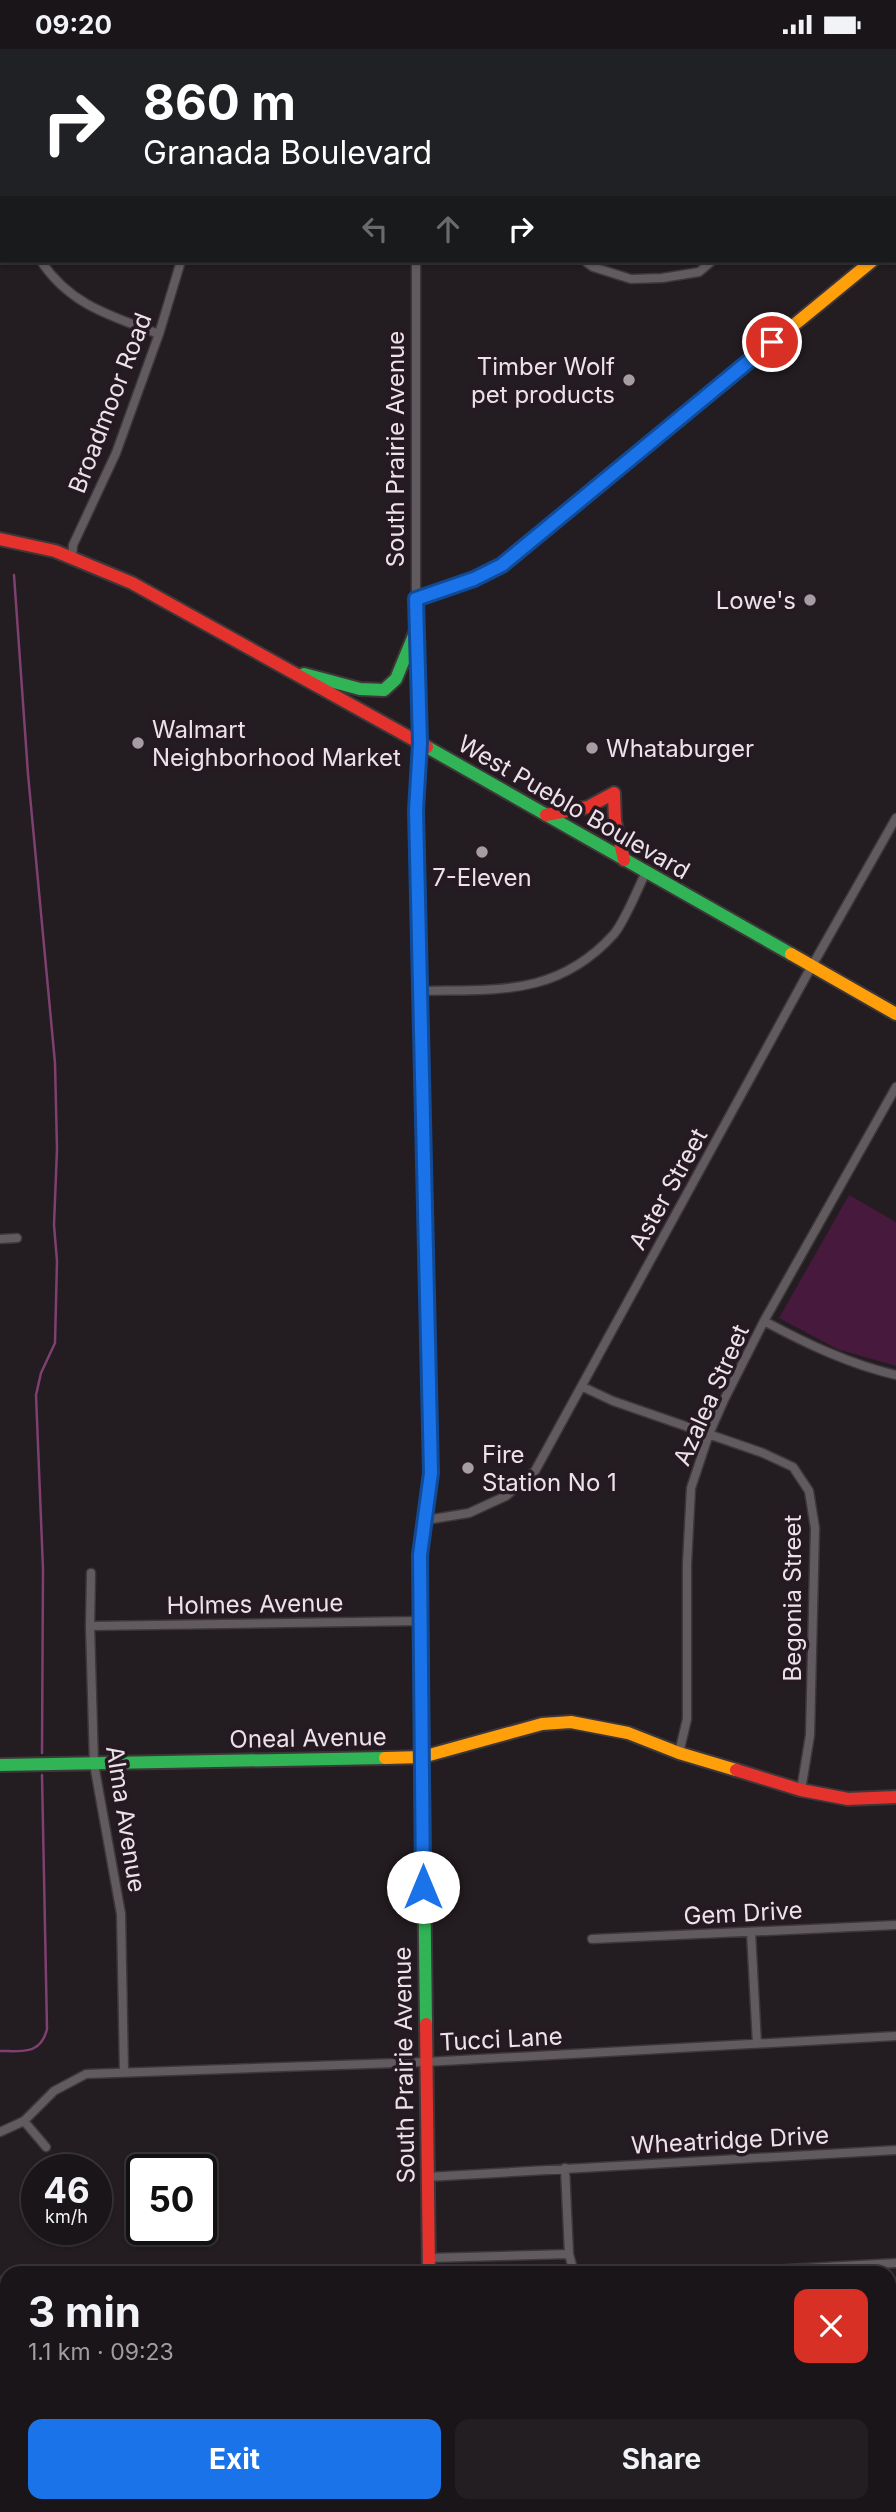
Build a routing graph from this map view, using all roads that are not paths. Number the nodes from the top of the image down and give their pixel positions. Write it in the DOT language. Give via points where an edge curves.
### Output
graph roads {
  1 [pos="42,263"];
  2 [pos="180,263"];
  3 [pos="416,263"];
  4 [pos="588,263"];
  5 [pos="710,263"];
  6 [pos="870,263"];
  7 [pos="159,334"];
  8 [pos="0,539"];
  9 [pos="72,558"];
  10 [pos="416,599"];
  11 [pos="417,628"];
  12 [pos="287,670"];
  13 [pos="420,743"];
  14 [pos="546,815"];
  15 [pos="896,818"];
  16 [pos="624,860"];
  17 [pos="646,873"];
  18 [pos="812,967"];
  19 [pos="421,991"];
  20 [pos="896,1014"];
  21 [pos="896,1087"];
  22 [pos="17,1238"];
  23 [pos="0,1239"];
  24 [pos="764,1321"];
  25 [pos="896,1375"];
  26 [pos="583,1387"];
  27 [pos="709,1434"];
  28 [pos="426,1520"];
  29 [pos="91,1573"];
  30 [pos="420,1621"];
  31 [pos="90,1626"];
  32 [pos="679,1753"];
  33 [pos="422,1757"];
  34 [pos="94,1764"];
  35 [pos="0,1765"];
  36 [pos="801,1790"];
  37 [pos="896,1797"];
  38 [pos="896,1925"];
  39 [pos="751,1932"];
  40 [pos="592,1940"];
  41 [pos="896,2036"];
  42 [pos="757,2044"];
  43 [pos="425,2062"];
  44 [pos="124,2072"];
  45 [pos="24,2121"];
  46 [pos="0,2132"];
  47 [pos="46,2147"];
  48 [pos="896,2150"];
  49 [pos="565,2168"];
  50 [pos="427,2178"];
  51 [pos="569,2254"];
  52 [pos="428,2258"];
  53 [pos="896,2263"];
  54 [pos="429,2266"];
  55 [pos="572,2266"];
  56 [pos="843,2266"];
  1 -- 7 [label="street" via="54,280 80,300"];
  2 -- 7 [label="street, Broadmoor Road"];
  3 -- 10 [label="street, South Prairie Avenue"];
  4 -- 5 [label="street" via="631,279 699,272"];
  6 -- 10 [label="main road" via="502,565"];
  7 -- 9 [label="street, Broadmoor Road" via="116,453 73,545"];
  8 -- 9 [label="main road, West Pueblo Boulevard"];
  9 -- 12 [label="main road, West Pueblo Boulevard" via="132,583"];
  10 -- 11 [label="main road, South Prairie Avenue"];
  11 -- 12 [label="main road" via="396,679 384,690 360,689"];
  11 -- 13 [label="main road, South Prairie Avenue"];
  12 -- 13 [label="main road, West Pueblo Boulevard"];
  13 -- 14 [label="main road, West Pueblo Boulevard"];
  13 -- 19 [label="main road, South Prairie Avenue" via="416,810"];
  14 -- 16 [label="main road, West Pueblo Boulevard"];
  14 -- 16 [label="main road" via="588,807 614,793"];
  15 -- 18 [label="street, Aster Street"];
  16 -- 17 [label="main road, West Pueblo Boulevard"];
  17 -- 18 [label="main road, West Pueblo Boulevard"];
  17 -- 19 [label="street" via="615,933 579,964 553,978 517,988"];
  18 -- 20 [label="main road, West Pueblo Boulevard"];
  18 -- 26 [label="street, Aster Street"];
  19 -- 28 [label="main road, South Prairie Avenue" via="431,1473"];
  21 -- 24 [label="street, Azalea Street"];
  22 -- 23 [label="street"];
  24 -- 25 [label="street" via="814,1349"];
  24 -- 27 [label="street, Azalea Street"];
  26 -- 27 [label="street, Begonia Street"];
  26 -- 28 [label="street, Aster Street" via="535,1471 506,1496 469,1513"];
  27 -- 32 [label="street, Azalea Street" via="691,1488 687,1719"];
  27 -- 36 [label="street, Begonia Street" via="793,1467 809,1491 815,1528 810,1735"];
  28 -- 30 [label="main road, South Prairie Avenue" via="420,1555"];
  29 -- 31 [label="street, Alma Avenue"];
  30 -- 31 [label="street, Holmes Avenue"];
  30 -- 33 [label="main road, South Prairie Avenue"];
  31 -- 34 [label="street, Alma Avenue"];
  32 -- 33 [label="main road, Oneal Avenue" via="628,1733 571,1722 542,1724"];
  32 -- 36 [label="main road, Oneal Avenue"];
  33 -- 34 [label="main road, Oneal Avenue"];
  33 -- 43 [label="main road, South Prairie Avenue"];
  34 -- 35 [label="main road, Oneal Avenue"];
  34 -- 44 [label="street, Alma Avenue" via="121,1914"];
  36 -- 37 [label="main road, Oneal Avenue" via="848,1799"];
  38 -- 39 [label="street, Gem Drive"];
  39 -- 40 [label="street, Gem Drive"];
  39 -- 42 [label="street"];
  41 -- 42 [label="street, Tucci Lane"];
  42 -- 43 [label="street, Tucci Lane"];
  43 -- 44 [label="street, Tucci Lane"];
  43 -- 50 [label="main road, South Prairie Avenue"];
  44 -- 45 [label="street, Tucci Lane" via="86,2074 54,2091"];
  45 -- 46 [label="street, Tucci Lane"];
  45 -- 47 [label="street"];
  48 -- 49 [label="street, Wheatridge Drive"];
  49 -- 50 [label="street, Wheatridge Drive"];
  49 -- 51 [label="street"];
  50 -- 52 [label="main road, South Prairie Avenue"];
  51 -- 52 [label="street"];
  51 -- 55 [label="street"];
  52 -- 54 [label="main road, South Prairie Avenue"];
  53 -- 56 [label="street"];
}
